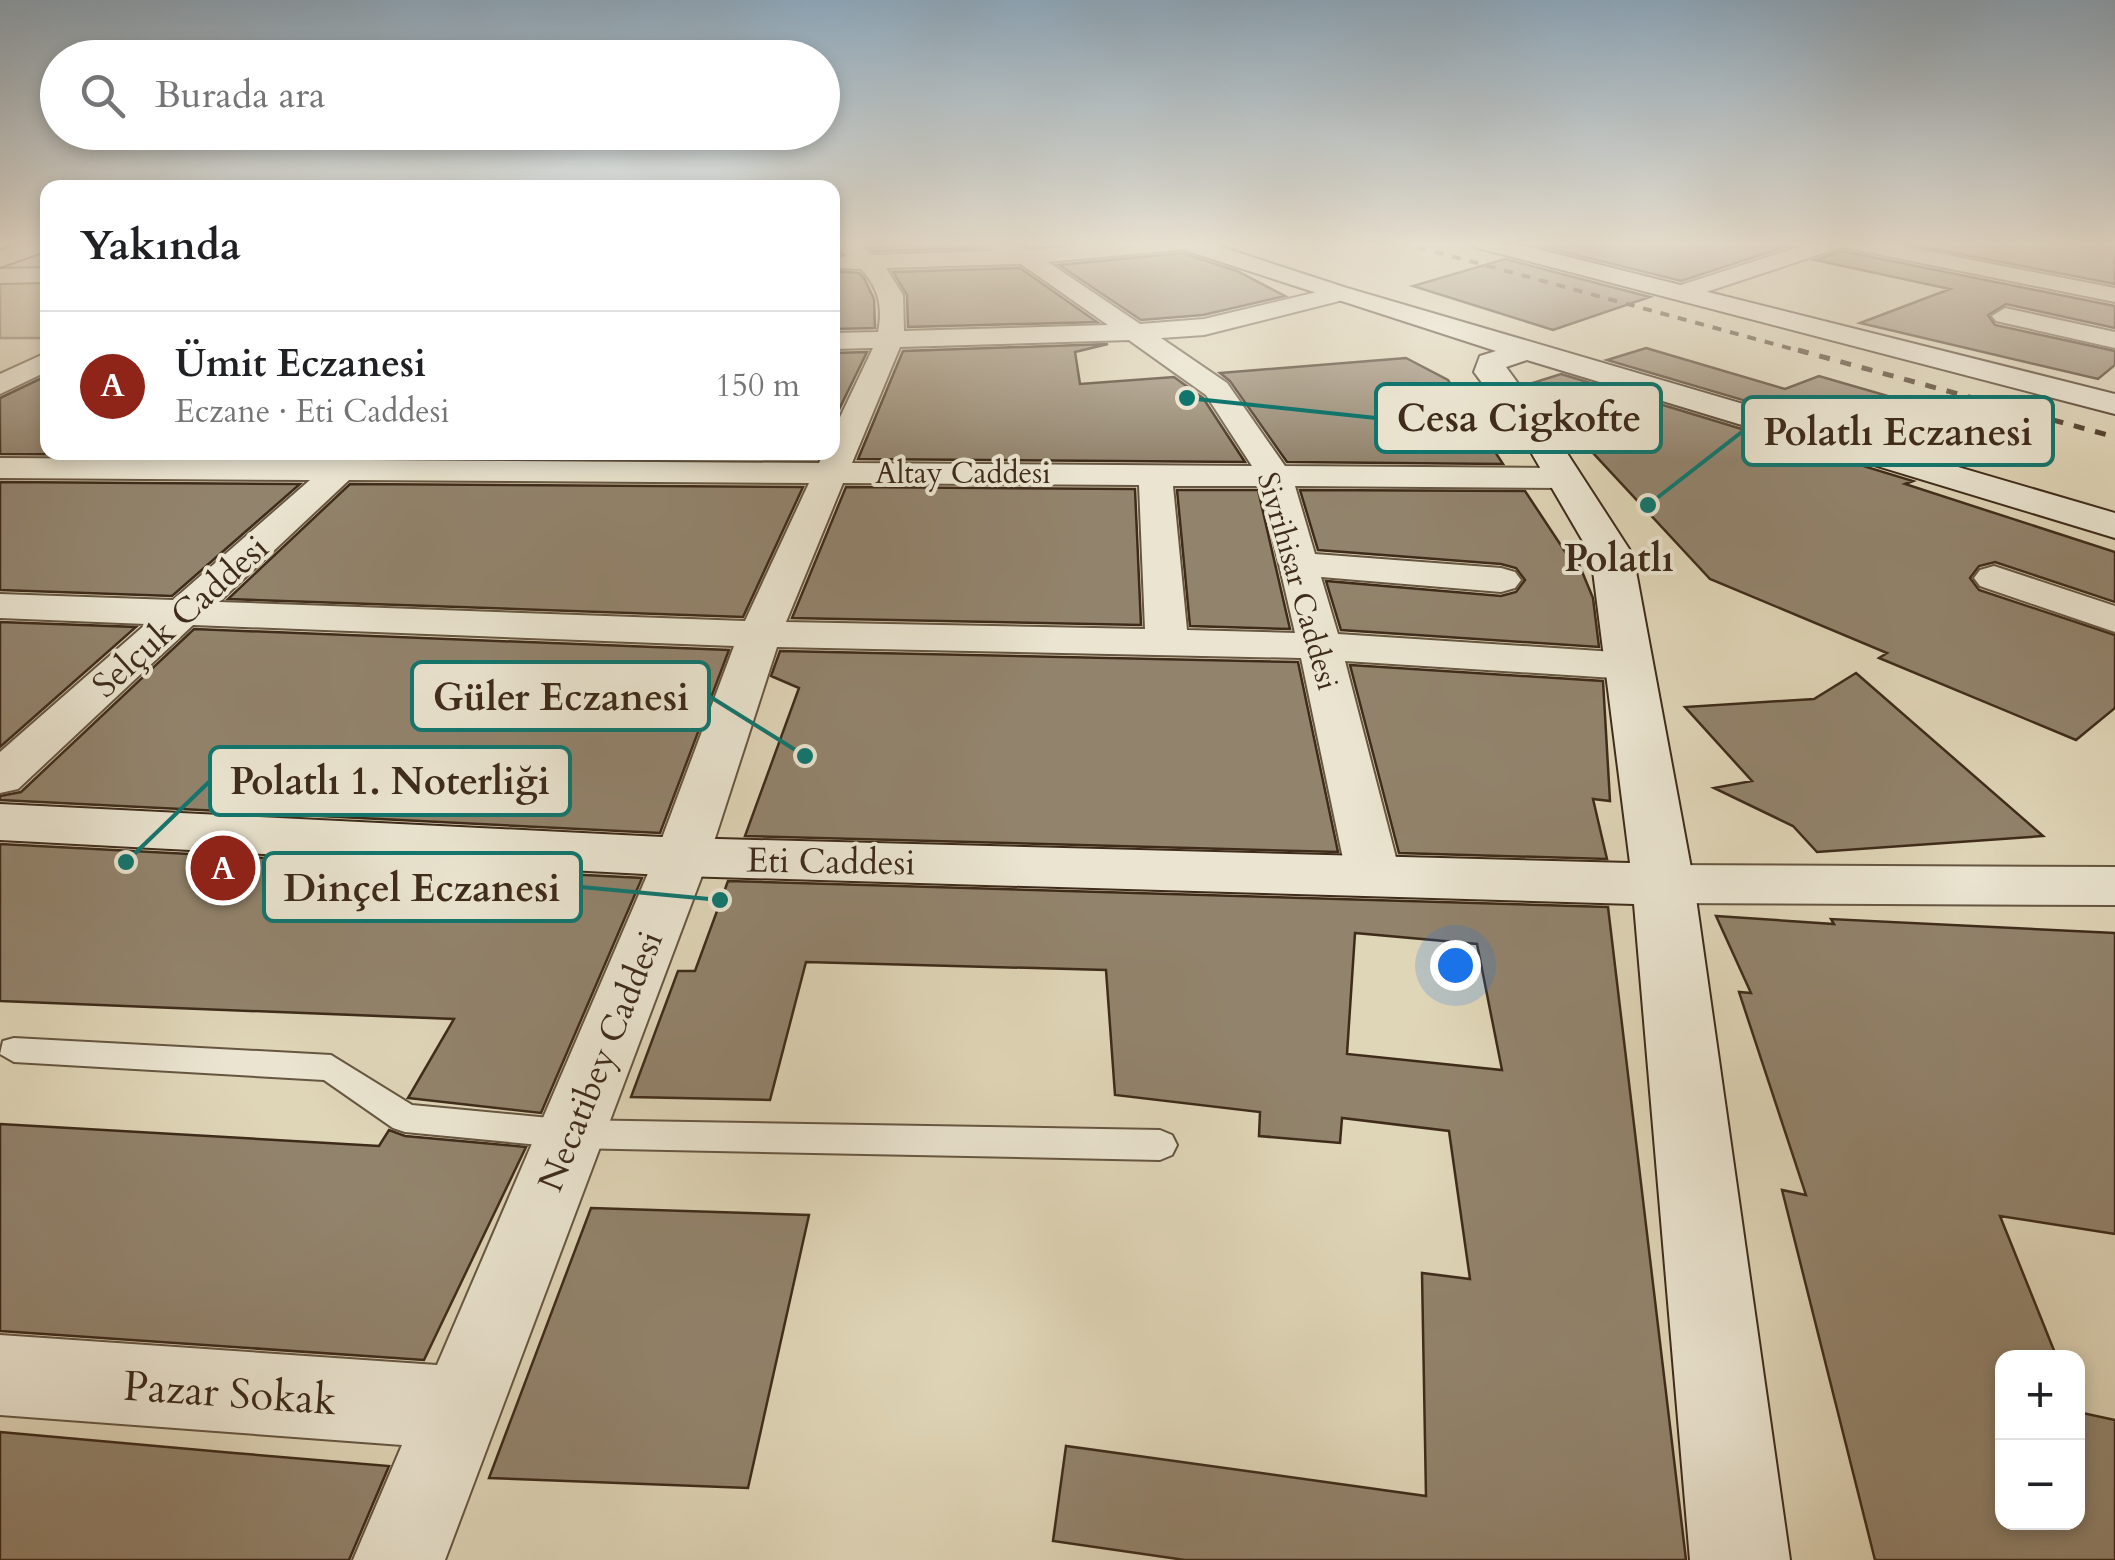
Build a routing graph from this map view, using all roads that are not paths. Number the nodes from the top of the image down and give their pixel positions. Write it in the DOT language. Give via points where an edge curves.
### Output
graph roads {
  1 [pos="896,315"];
  2 [pos="1114,315"];
  3 [pos="1251,315"];
  4 [pos="1411,315"];
  5 [pos="1771,315"];
  6 [pos="2004,316"];
  7 [pos="1140,332"];
  8 [pos="889,340"];
  9 [pos="2115,340"];
  10 [pos="840,341"];
  11 [pos="1531,349"];
  12 [pos="0,354"];
  13 [pos="40,356"];
  14 [pos="40,362"];
  15 [pos="0,385"];
  16 [pos="2115,404"];
  17 [pos="840,458"];
  18 [pos="839,460"];
  19 [pos="351,461"];
  20 [pos="0,468"];
  21 [pos="834,472"];
  22 [pos="1155,474"];
  23 [pos="1275,476"];
  24 [pos="1565,478"];
  25 [pos="2115,526"];
  26 [pos="1297,564"];
  27 [pos="1994,578"];
  28 [pos="1501,580"];
  29 [pos="0,606"];
  30 [pos="186,612"];
  31 [pos="2115,620"];
  32 [pos="760,634"];
  33 [pos="1167,644"];
  34 [pos="1320,646"];
  35 [pos="1630,666"];
  36 [pos="0,778"];
  37 [pos="0,822"];
  38 [pos="682,857"];
  39 [pos="1372,874"];
  40 [pos="1663,884"];
  41 [pos="2115,886"];
  42 [pos="14,1050"];
  43 [pos="571,1134"];
  44 [pos="1160,1145"];
  45 [pos="0,1375"];
  46 [pos="459,1408"];
  47 [pos="399,1560"];
  48 [pos="1740,1560"];
  1 -- 8 [label="street, Necatibey Caddesi"];
  2 -- 7 [label="street, Sivrihisar Caddesi"];
  3 -- 7 [label="street"];
  4 -- 11 [label="street"];
  5 -- 16 [label="street"];
  6 -- 9 [label="street"];
  7 -- 8 [label="street"];
  7 -- 23 [label="street, Sivrihisar Caddesi" via="1217,389"];
  8 -- 10 [label="street"];
  8 -- 17 [label="street, Necatibey Caddesi"];
  11 -- 24 [label="street" via="1491,362 1490,372"];
  11 -- 25 [label="street"];
  12 -- 13 [label="street"];
  14 -- 15 [label="street"];
  18 -- 21 [label="street, Necatibey Caddesi"];
  19 -- 20 [label="street, Altay Caddesi"];
  19 -- 21 [label="street, Altay Caddesi"];
  19 -- 30 [label="street, Selçuk Caddesi"];
  21 -- 22 [label="street, Altay Caddesi"];
  21 -- 32 [label="street, Necatibey Caddesi"];
  22 -- 23 [label="street, Altay Caddesi"];
  22 -- 33 [label="street"];
  23 -- 24 [label="street, Altay Caddesi"];
  23 -- 26 [label="street, Sivrihisar Caddesi"];
  24 -- 35 [label="street" via="1612,555"];
  26 -- 28 [label="street"];
  26 -- 34 [label="street, Sivrihisar Caddesi"];
  27 -- 31 [label="street"];
  29 -- 30 [label="street"];
  30 -- 32 [label="street"];
  30 -- 36 [label="street, Selçuk Caddesi"];
  32 -- 33 [label="street"];
  32 -- 38 [label="street, Necatibey Caddesi"];
  33 -- 34 [label="street"];
  34 -- 35 [label="street"];
  34 -- 39 [label="street, Sivrihisar Caddesi"];
  35 -- 40 [label="street"];
  37 -- 38 [label="street, Eti Caddesi"];
  38 -- 39 [label="street, Eti Caddesi"];
  38 -- 43 [label="street, Necatibey Caddesi"];
  39 -- 40 [label="street, Eti Caddesi"];
  40 -- 41 [label="street"];
  40 -- 48 [label="street"];
  42 -- 43 [label="lane" via="330,1068 405,1118"];
  43 -- 44 [label="lane"];
  43 -- 46 [label="street, Necatibey Caddesi"];
  45 -- 46 [label="street, Pazar Sokak"];
  46 -- 47 [label="street, Necatibey Caddesi"];
}
